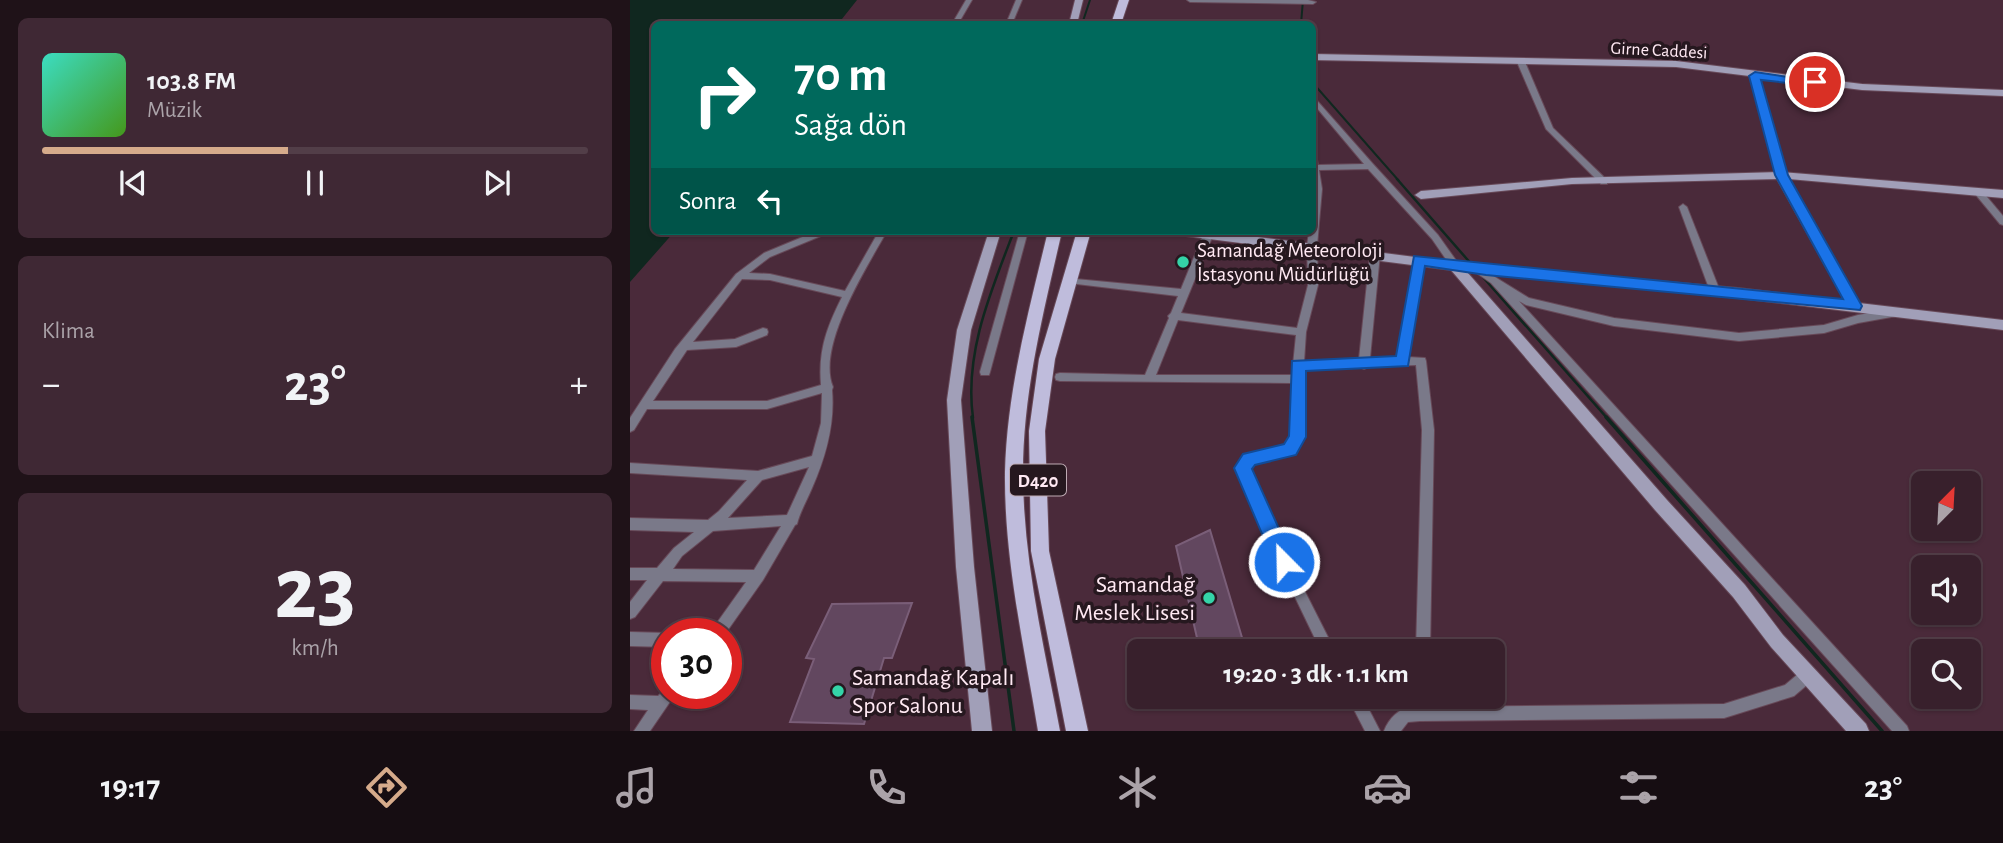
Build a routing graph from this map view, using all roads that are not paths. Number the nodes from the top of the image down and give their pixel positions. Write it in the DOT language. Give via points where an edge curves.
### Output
graph roads {
  1 [pos="969,0"];
  2 [pos="1019,0"];
  3 [pos="1079,0"];
  4 [pos="1124,0"];
  5 [pos="1133,0"];
  6 [pos="1190,0"];
  7 [pos="1312,2"];
  8 [pos="958,21"];
  9 [pos="1010,21"];
  10 [pos="1074,21"];
  11 [pos="1117,21"];
  12 [pos="1128,21"];
  13 [pos="1316,57"];
  14 [pos="1521,62"];
  15 [pos="1755,76"];
  16 [pos="2003,93"];
  17 [pos="1316,102"];
  18 [pos="1370,166"];
  19 [pos="1316,168"];
  20 [pos="1781,175"];
  21 [pos="1316,181"];
  22 [pos="1604,182"];
  23 [pos="1979,192"];
  24 [pos="2003,194"];
  25 [pos="1420,195"];
  26 [pos="1683,207"];
  27 [pos="1316,208"];
  28 [pos="2003,222"];
  29 [pos="815,235"];
  30 [pos="881,235"];
  31 [pos="994,235"];
  32 [pos="1023,235"];
  33 [pos="1054,235"];
  34 [pos="1083,235"];
  35 [pos="1208,235"];
  36 [pos="1313,235"];
  37 [pos="1312,246"];
  38 [pos="1375,254"];
  39 [pos="1419,260"];
  40 [pos="1455,266"];
  41 [pos="1474,267"];
  42 [pos="739,276"];
  43 [pos="1068,279"];
  44 [pos="1494,280"];
  45 [pos="1715,291"];
  46 [pos="1185,293"];
  47 [pos="849,295"];
  48 [pos="1854,306"];
  49 [pos="1905,312"];
  50 [pos="1173,316"];
  51 [pos="2003,325"];
  52 [pos="763,332"];
  53 [pos="1301,332"];
  54 [pos="684,346"];
  55 [pos="1402,361"];
  56 [pos="1364,365"];
  57 [pos="1298,366"];
  58 [pos="985,372"];
  59 [pos="1060,377"];
  60 [pos="1149,379"];
  61 [pos="1297,379"];
  62 [pos="828,387"];
  63 [pos="646,405"];
  64 [pos="630,427"];
  65 [pos="816,460"];
  66 [pos="630,468"];
  67 [pos="758,476"];
  68 [pos="793,520"];
  69 [pos="630,524"];
  70 [pos="711,524"];
  71 [pos="630,574"];
  72 [pos="660,574"];
  73 [pos="758,576"];
  74 [pos="630,612"];
  75 [pos="728,618"];
  76 [pos="630,639"];
  77 [pos="1322,639"];
  78 [pos="1423,639"];
  79 [pos="651,640"];
  80 [pos="1809,674"];
  81 [pos="651,700"];
  82 [pos="630,702"];
  83 [pos="657,709"];
  84 [pos="1361,709"];
  85 [pos="1420,709"];
  86 [pos="1420,714"];
  87 [pos="640,731"];
  88 [pos="982,731"];
  89 [pos="1049,731"];
  90 [pos="1077,731"];
  91 [pos="1373,731"];
  92 [pos="1391,731"];
  93 [pos="1859,731"];
  94 [pos="1902,731"];
  1 -- 8 [label="street"];
  2 -- 9 [label="street"];
  3 -- 10 [label="street"];
  4 -- 11 [label="main road"];
  5 -- 12 [label="main road"];
  6 -- 7 [label="street"];
  13 -- 14 [label="street, Girne Caddesi"];
  14 -- 15 [label="street, Girne Caddesi" via="1676,64"];
  14 -- 22 [label="street" via="1550,129"];
  15 -- 16 [label="street, Girne Caddesi" via="1862,87"];
  15 -- 20 [label="street"];
  17 -- 18 [label="street"];
  18 -- 19 [label="street"];
  18 -- 40 [label="street" via="1435,237"];
  20 -- 22 [label="street"];
  20 -- 23 [label="street"];
  20 -- 48 [label="street"];
  21 -- 27 [label="street"];
  22 -- 25 [label="street" via="1502,185"];
  23 -- 24 [label="street"];
  23 -- 28 [label="street"];
  26 -- 45 [label="street"];
  29 -- 42 [label="street" via="767,255"];
  30 -- 47 [label="street"];
  31 -- 88 [label="street" via="964,330 954,400"];
  32 -- 58 [label="street"];
  33 -- 89 [label="main road, D420" via="1019,404 1014,472 1017,538"];
  34 -- 43 [label="main road, D420"];
  35 -- 37 [label="street"];
  35 -- 46 [label="street"];
  36 -- 37 [label="street"];
  37 -- 38 [label="street"];
  37 -- 53 [label="street" via="1313,285"];
  38 -- 39 [label="street"];
  38 -- 56 [label="street"];
  39 -- 40 [label="street"];
  39 -- 55 [label="street"];
  40 -- 41 [label="street"];
  40 -- 80 [label="street"];
  41 -- 44 [label="street"];
  41 -- 45 [label="street"];
  42 -- 47 [label="street" via="770,277"];
  42 -- 54 [label="street"];
  43 -- 46 [label="street"];
  43 -- 90 [label="main road, D420" via="1047,359 1037,431 1040,551"];
  44 -- 49 [label="street" via="1526,300 1614,322 1739,337 1824,329 1858,318"];
  44 -- 94 [label="street"];
  45 -- 48 [label="street"];
  46 -- 50 [label="street"];
  47 -- 62 [label="street" via="829,340 825,363"];
  48 -- 49 [label="street"];
  49 -- 51 [label="street"];
  50 -- 53 [label="street"];
  50 -- 60 [label="street"];
  52 -- 54 [label="street" via="736,343"];
  53 -- 57 [label="street"];
  54 -- 63 [label="street"];
  55 -- 56 [label="street"];
  55 -- 78 [label="street" via="1421,361 1428,430"];
  56 -- 57 [label="street"];
  57 -- 61 [label="street"];
  59 -- 60 [label="street"];
  60 -- 61 [label="street"];
  61 -- 77 [label="street" via="1297,437 1290,450 1249,459 1243,468"];
  62 -- 63 [label="street" via="766,405"];
  62 -- 65 [label="street" via="827,420"];
  63 -- 64 [label="street"];
  65 -- 67 [label="street"];
  65 -- 68 [label="street"];
  66 -- 67 [label="street"];
  67 -- 70 [label="street"];
  68 -- 70 [label="street"];
  68 -- 73 [label="street"];
  69 -- 70 [label="street"];
  70 -- 72 [label="street"];
  71 -- 72 [label="street"];
  72 -- 73 [label="street"];
  72 -- 74 [label="street"];
  73 -- 75 [label="street"];
  76 -- 79 [label="street"];
  80 -- 86 [label="street" via="1790,691 1724,712"];
  80 -- 93 [label="street"];
  81 -- 82 [label="street"];
  83 -- 87 [label="street"];
  84 -- 91 [label="street"];
  85 -- 86 [label="street"];
  86 -- 92 [label="street" via="1405,715"];
}
